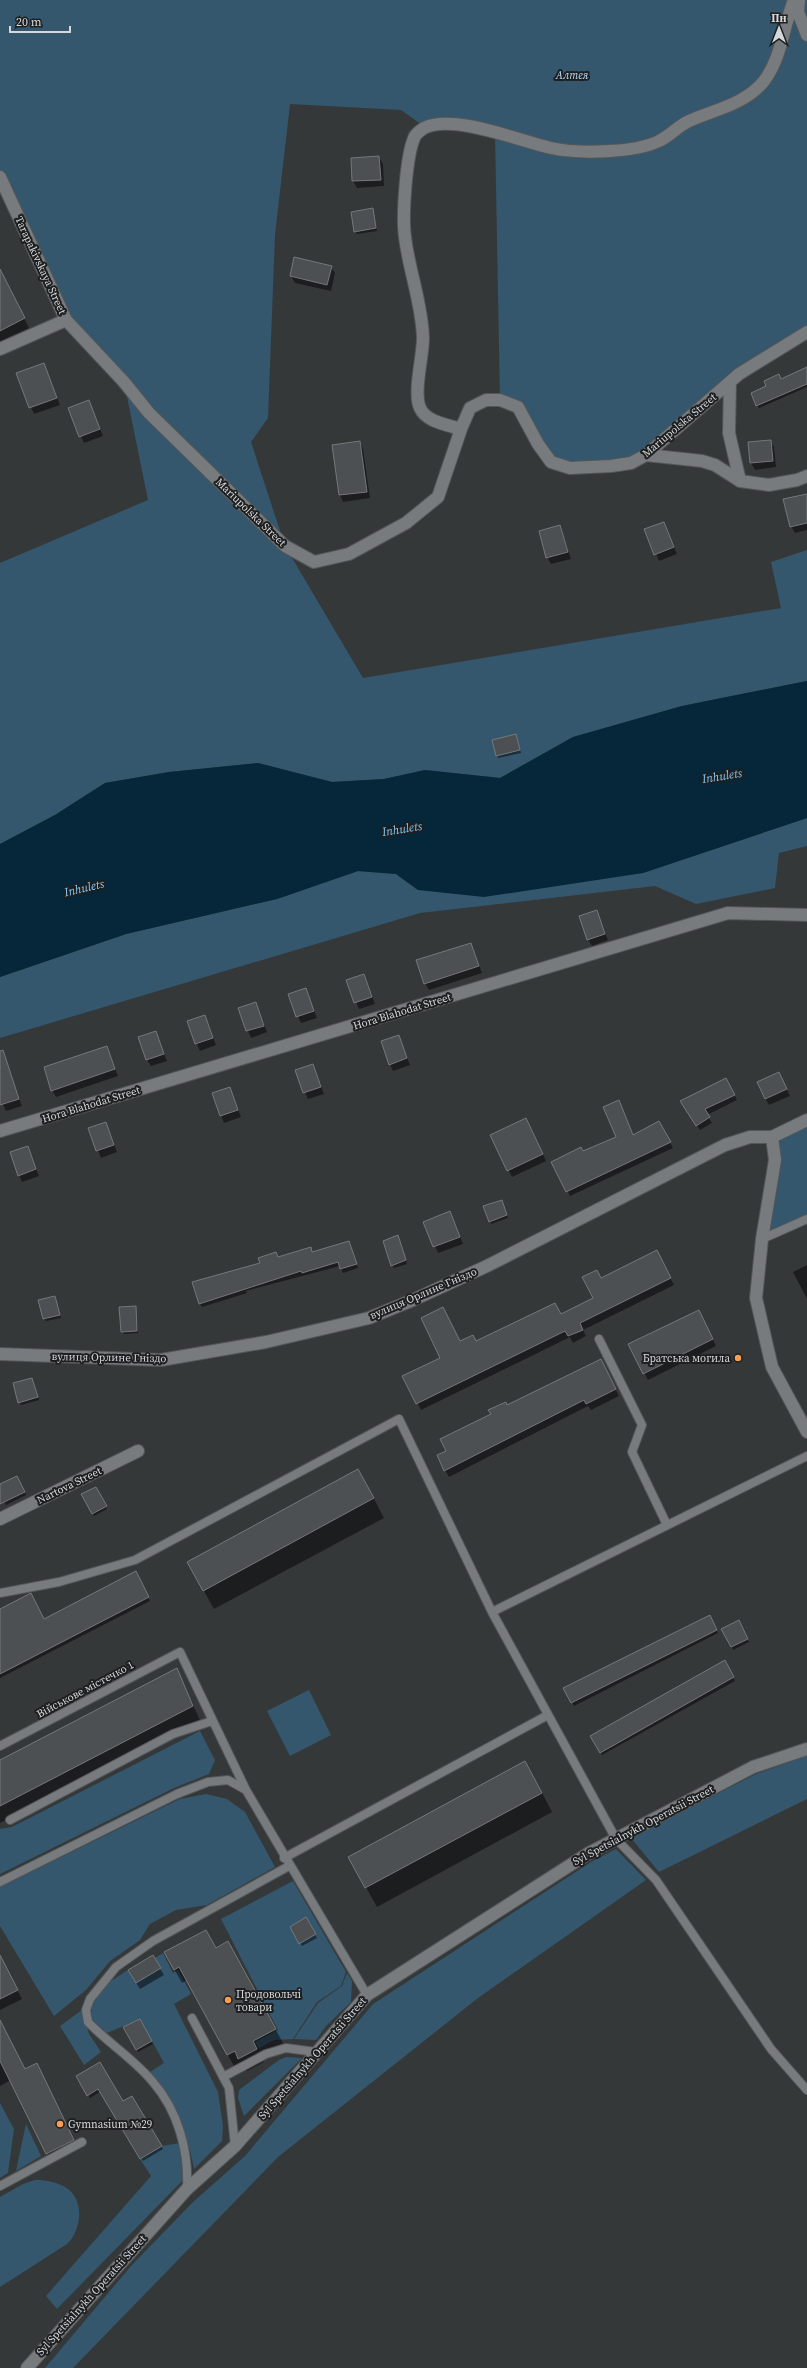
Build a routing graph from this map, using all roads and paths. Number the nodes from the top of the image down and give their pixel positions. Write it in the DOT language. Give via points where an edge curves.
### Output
graph roads {
  1 [pos="794,0"];
  2 [pos="799,0"];
  3 [pos="807,35"];
  4 [pos="0,177"];
  5 [pos="66,320"];
  6 [pos="807,332"];
  7 [pos="0,349"];
  8 [pos="124,382"];
  9 [pos="730,382"];
  10 [pos="461,429"];
  11 [pos="646,455"];
  12 [pos="807,476"];
  13 [pos="740,481"];
  14 [pos="807,915"];
  15 [pos="807,1120"];
  16 [pos="0,1131"];
  17 [pos="772,1137"];
  18 [pos="807,1219"];
  19 [pos="762,1239"];
  20 [pos="599,1339"];
  21 [pos="0,1354"];
  22 [pos="807,1432"];
  23 [pos="138,1451"];
  24 [pos="807,1456"];
  25 [pos="0,1519"];
  26 [pos="667,1525"];
  27 [pos="0,1593"];
  28 [pos="492,1612"];
  29 [pos="548,1715"];
  30 [pos="212,1721"];
  31 [pos="0,1746"];
  32 [pos="807,1749"];
  33 [pos="246,1790"];
  34 [pos="10,1820"];
  35 [pos="616,1839"];
  36 [pos="284,1858"];
  37 [pos="289,1866"];
  38 [pos="0,1882"];
  39 [pos="367,1995"];
  40 [pos="192,2018"];
  41 [pos="316,2052"];
  42 [pos="224,2077"];
  43 [pos="807,2090"];
  44 [pos="82,2142"];
  45 [pos="235,2146"];
  46 [pos="0,2186"];
  47 [pos="187,2189"];
  48 [pos="26,2368"];
  1 -- 10 [label="street" via="784,40 764,80 755,90 726,108 687,122 675,132 645,147 577,152 552,148 495,132 450,125 426,127 416,134 410,150 403,223 422,320 423,358 418,399 420,408 426,416"];
  2 -- 3 [label="street" via="798,12"];
  4 -- 5 [label="street, Tarapakivskaya Street"];
  5 -- 7 [label="street"];
  5 -- 8 [label="street, Tarapakivskaya Street"];
  6 -- 9 [label="street, Mariupolska Street"];
  8 -- 10 [label="street, Mariupolska Street" via="149,413 285,546 314,562 349,554 406,523 438,498"];
  9 -- 11 [label="street, Mariupolska Street"];
  9 -- 13 [label="street" via="729,433"];
  10 -- 11 [label="street, Mariupolska Street" via="470,408 486,400 500,400 518,406 538,444 551,462 570,468 604,466 631,463"];
  11 -- 13 [label="street" via="702,461 720,468"];
  12 -- 13 [label="street" via="769,484"];
  14 -- 16 [label="street, Hora Blahodat Street" via="728,913"];
  15 -- 17 [label="street"];
  17 -- 19 [label="street" via="775,1160"];
  17 -- 21 [label="street, вулиця Орлине Гніздо" via="750,1137 726,1145 487,1266 369,1318 266,1342 161,1360"];
  18 -- 19 [label="lane"];
  19 -- 22 [label="street" via="756,1298 768,1351 772,1367"];
  20 -- 26 [label="lane" via="642,1425 632,1452"];
  23 -- 25 [label="street, Nartova Street"];
  24 -- 26 [label="lane"];
  26 -- 28 [label="lane"];
  27 -- 28 [label="lane" via="59,1582 135,1560 399,1420"];
  28 -- 29 [label="lane"];
  29 -- 35 [label="lane"];
  29 -- 36 [label="lane"];
  30 -- 31 [label="lane, Військове містечко 1" via="180,1652"];
  30 -- 33 [label="lane"];
  30 -- 34 [label="lane" via="174,1734"];
  32 -- 35 [label="street, Syl Spetsialnykh Operatsii Street" via="753,1767"];
  33 -- 36 [label="lane"];
  33 -- 38 [label="lane" via="228,1780 208,1782 170,1798"];
  35 -- 39 [label="street, Syl Spetsialnykh Operatsii Street" via="589,1853"];
  35 -- 43 [label="lane" via="656,1880 771,2049"];
  36 -- 37 [label="lane"];
  37 -- 39 [label="lane"];
  37 -- 47 [label="lane" via="153,1941 122,1963 96,1990 86,2010 88,2022 142,2071 162,2094 180,2130 186,2157"];
  39 -- 41 [label="street, Syl Spetsialnykh Operatsii Street"];
  40 -- 42 [label="lane"];
  41 -- 42 [label="lane" via="286,2048 266,2054"];
  41 -- 45 [label="street, Syl Spetsialnykh Operatsii Street"];
  42 -- 45 [label="lane" via="229,2088"];
  44 -- 46 [label="lane"];
  45 -- 47 [label="street, Syl Spetsialnykh Operatsii Street"];
  47 -- 48 [label="street, Syl Spetsialnykh Operatsii Street"];
}
